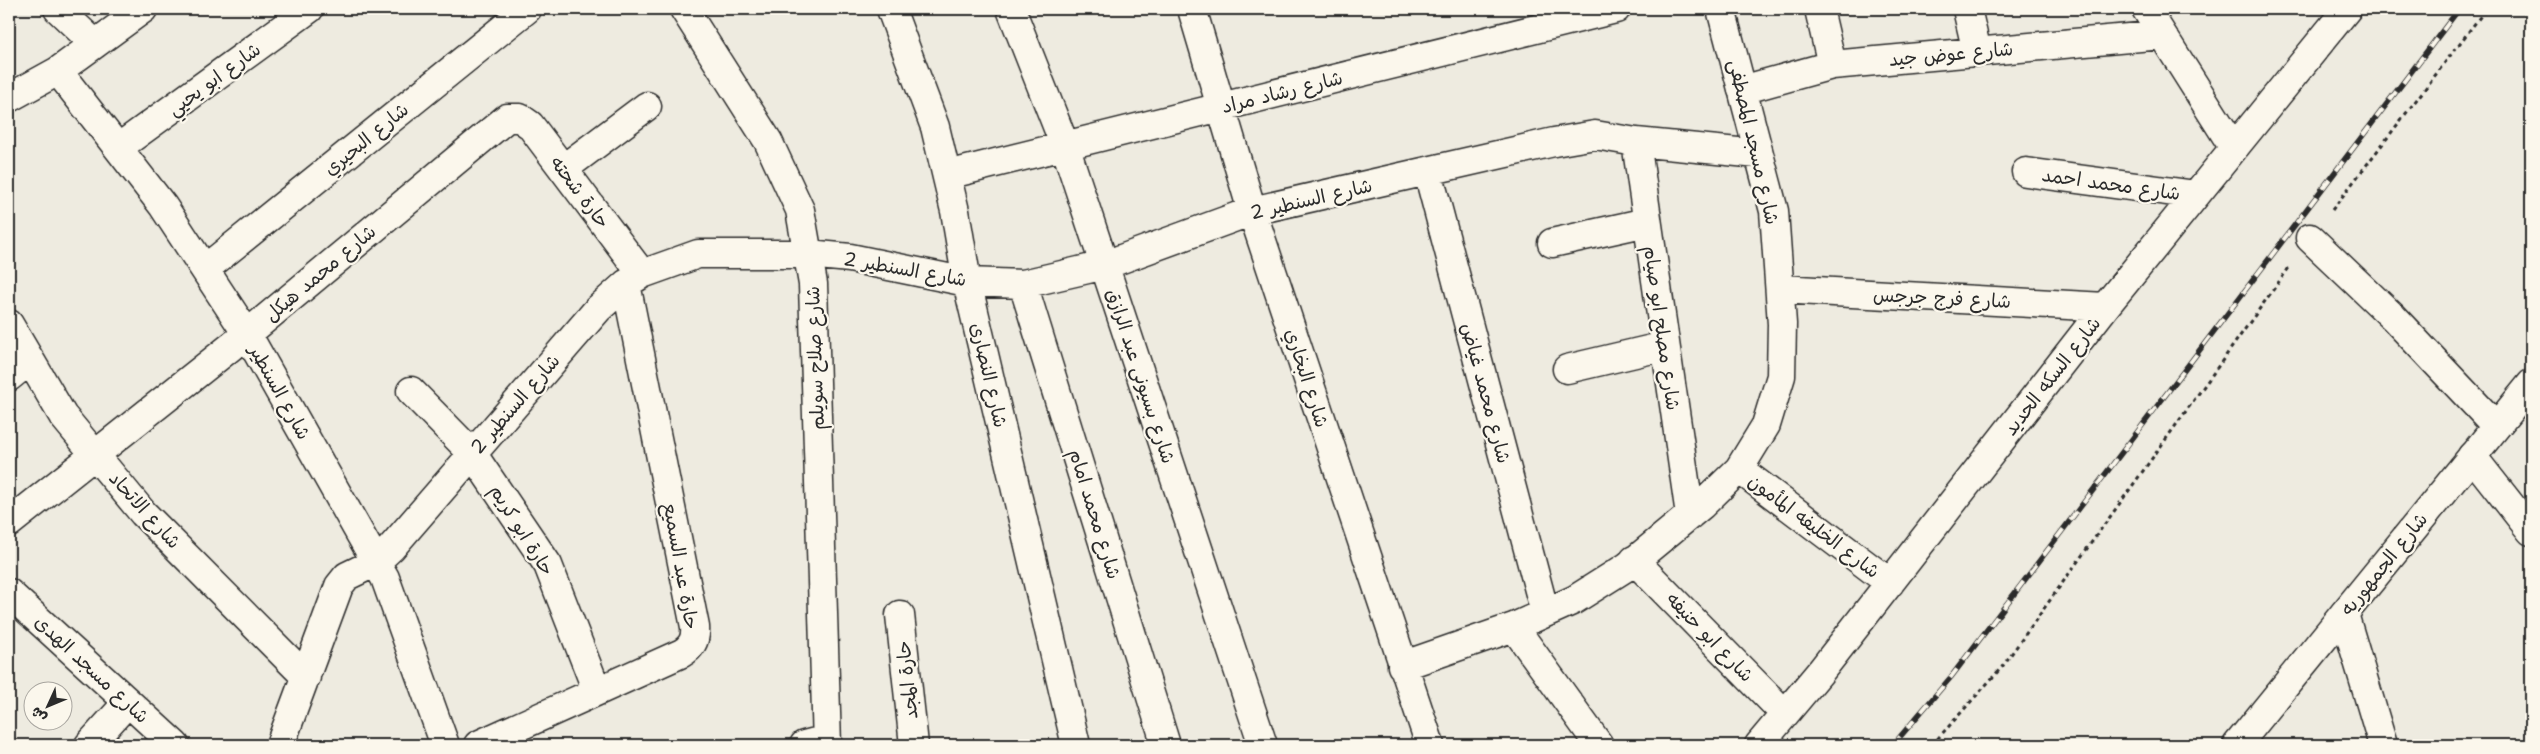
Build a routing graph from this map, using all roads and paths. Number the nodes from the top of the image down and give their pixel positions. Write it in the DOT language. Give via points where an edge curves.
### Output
graph roads {
  1 [pos="58,9"];
  2 [pos="143,9"];
  3 [pos="309,9"];
  4 [pos="527,9"];
  5 [pos="684,9"];
  6 [pos="891,9"];
  7 [pos="1011,9"];
  8 [pos="1192,9"];
  9 [pos="1616,9"];
  10 [pos="1721,9"];
  11 [pos="1819,9"];
  12 [pos="1967,9"];
  13 [pos="2146,9"];
  14 [pos="2347,9"];
  15 [pos="2486,9"];
  16 [pos="2162,35"];
  17 [pos="95,44"];
  18 [pos="1977,52"];
  19 [pos="1832,65"];
  20 [pos="58,70"];
  21 [pos="1742,90"];
  22 [pos="9,98"];
  23 [pos="647,106"];
  24 [pos="1221,107"];
  25 [pos="513,117"];
  26 [pos="1636,142"];
  27 [pos="1065,146"];
  28 [pos="118,148"];
  29 [pos="2234,148"];
  30 [pos="1758,154"];
  31 [pos="563,168"];
  32 [pos="1428,172"];
  33 [pos="2026,172"];
  34 [pos="947,175"];
  35 [pos="2196,195"];
  36 [pos="1252,211"];
  37 [pos="1647,222"];
  38 [pos="2310,238"];
  39 [pos="1552,244"];
  40 [pos="808,254"];
  41 [pos="1105,266"];
  42 [pos="205,269"];
  43 [pos="634,279"];
  44 [pos="968,282"];
  45 [pos="1023,284"];
  46 [pos="1780,289"];
  47 [pos="2105,307"];
  48 [pos="9,324"];
  49 [pos="247,334"];
  50 [pos="1664,346"];
  51 [pos="30,360"];
  52 [pos="1566,369"];
  53 [pos="9,377"];
  54 [pos="2531,384"];
  55 [pos="411,392"];
  56 [pos="2496,426"];
  57 [pos="472,453"];
  58 [pos="95,454"];
  59 [pos="2472,456"];
  60 [pos="1739,469"];
  61 [pos="1690,515"];
  62 [pos="9,523"];
  63 [pos="2531,531"];
  64 [pos="1634,560"];
  65 [pos="376,562"];
  66 [pos="1890,582"];
  67 [pos="9,593"];
  68 [pos="1545,613"];
  69 [pos="2344,614"];
  70 [pos="900,615"];
  71 [pos="1514,627"];
  72 [pos="1402,666"];
  73 [pos="306,677"];
  74 [pos="597,691"];
  75 [pos="128,702"];
  76 [pos="1785,714"];
  77 [pos="820,743"];
  78 [pos="89,745"];
  79 [pos="174,745"];
  80 [pos="280,745"];
  81 [pos="445,745"];
  82 [pos="478,745"];
  83 [pos="914,745"];
  84 [pos="1076,745"];
  85 [pos="1166,745"];
  86 [pos="1263,745"];
  87 [pos="1430,745"];
  88 [pos="1599,745"];
  89 [pos="1759,745"];
  90 [pos="1932,745"];
  91 [pos="2238,745"];
  92 [pos="2383,745"];
  1 -- 17 [label="street"];
  2 -- 17 [label="street"];
  3 -- 28 [label="street, شارع ابو يحيي"];
  4 -- 42 [label="street, شارع البحيري"];
  5 -- 40 [label="street, شارع صلاح سويلم" via="768,141 800,210"];
  6 -- 34 [label="street, شارع النصارى" via="936,127"];
  7 -- 27 [label="street, شارع بسيونى عبد الرازق"];
  8 -- 24 [label="street, شارع البخاري"];
  9 -- 24 [label="street, شارع رشاد مراد"];
  10 -- 21 [label="street, شارع مسجد المصطفى"];
  11 -- 19 [label="street"];
  12 -- 18 [label="street"];
  13 -- 16 [label="street"];
  14 -- 29 [label="street, شارع السكه الحديد"];
  15 -- 38 [label="path"];
  16 -- 18 [label="street, شارع عوض جيد"];
  16 -- 29 [label="street"];
  17 -- 20 [label="street"];
  18 -- 19 [label="street, شارع عوض جيد"];
  19 -- 21 [label="street, شارع عوض جيد"];
  20 -- 22 [label="street"];
  20 -- 28 [label="street, شارع السنطير"];
  21 -- 30 [label="street, شارع مسجد المصطفى"];
  23 -- 31 [label="street"];
  24 -- 27 [label="street, شارع رشاد مراد"];
  24 -- 36 [label="street, شارع البخاري"];
  25 -- 31 [label="street, حارة شحته" via="530,125"];
  25 -- 49 [label="street, شارع محمد هيكل" via="502,122"];
  26 -- 30 [label="street, شارع السنطير 2"];
  26 -- 32 [label="street, شارع السنطير 2" via="1595,135"];
  26 -- 37 [label="street, شارع مصلح ابو صيام"];
  27 -- 34 [label="street, شارع رشاد مراد"];
  27 -- 41 [label="street, شارع بسيونى عبد الرازق"];
  28 -- 42 [label="street, شارع السنطير" via="163,206"];
  29 -- 35 [label="street, شارع السكه الحديد"];
  30 -- 46 [label="street, شارع مسجد المصطفى" via="1774,211"];
  31 -- 43 [label="street, حارة شحته"];
  32 -- 36 [label="street, شارع السنطير 2"];
  32 -- 68 [label="street, شارع محمد غياض"];
  33 -- 35 [label="street, شارع محمد احمد"];
  34 -- 44 [label="street, شارع النصارى"];
  35 -- 47 [label="street, شارع السكه الحديد"];
  36 -- 41 [label="street, شارع السنطير 2"];
  36 -- 72 [label="street, شارع البخاري"];
  37 -- 39 [label="street"];
  37 -- 50 [label="street, شارع مصلح ابو صيام"];
  38 -- 56 [label="street" via="2393,317"];
  38 -- 90 [label="path" via="2002,667"];
  40 -- 43 [label="street, شارع السنطير 2" via="698,254"];
  40 -- 44 [label="street, شارع السنطير 2" via="850,258"];
  40 -- 77 [label="street, شارع صلاح سويلم" via="813,284"];
  41 -- 45 [label="street, شارع السنطير 2"];
  41 -- 86 [label="street, شارع بسيونى عبد الرازق"];
  42 -- 49 [label="street, شارع السنطير"];
  43 -- 57 [label="street, شارع السنطير 2" via="598,309"];
  43 -- 74 [label="street, حارة عبد السميع" via="696,633 687,650"];
  44 -- 45 [label="street, شارع السنطير 2"];
  44 -- 84 [label="street, شارع النصارى"];
  45 -- 85 [label="street, شارع محمد امام"];
  46 -- 47 [label="street, شارع فرج جرجس"];
  46 -- 60 [label="street, شارع مسجد المصطفى" via="1781,376 1766,425"];
  47 -- 66 [label="street, شارع السكه الحديد"];
  48 -- 51 [label="street, شارع الاتحاد"];
  49 -- 58 [label="street, شارع محمد هيكل"];
  49 -- 65 [label="street, شارع السنطير"];
  50 -- 52 [label="street"];
  50 -- 61 [label="street, شارع مصلح ابو صيام"];
  51 -- 53 [label="street"];
  51 -- 58 [label="street, شارع الاتحاد" via="63,416"];
  54 -- 56 [label="street, شارع الجمهوريه"];
  55 -- 57 [label="street, حارة ابو كريم"];
  56 -- 59 [label="street, شارع الجمهوريه"];
  57 -- 65 [label="street, شارع السنطير 2" via="392,548"];
  57 -- 74 [label="street, حارة ابو كريم" via="548,565"];
  58 -- 62 [label="street, شارع محمد هيكل"];
  58 -- 73 [label="street, شارع الاتحاد" via="143,513"];
  59 -- 63 [label="street"];
  59 -- 69 [label="street, شارع الجمهوريه"];
  60 -- 61 [label="street, شارع مسجد المصطفى"];
  60 -- 66 [label="street, شارع الخليفه المأمون"];
  61 -- 64 [label="street, شارع مسجد المصطفى"];
  64 -- 68 [label="street, شارع مسجد المصطفى" via="1574,600"];
  64 -- 76 [label="street, شارع ابو حنيفه"];
  65 -- 73 [label="street, شارع السنطير 2" via="347,576 339,586"];
  65 -- 81 [label="street, شارع السنطير"];
  66 -- 76 [label="street, شارع السكه الحديد"];
  67 -- 75 [label="street, شارع مسجد الهدى"];
  68 -- 71 [label="street, شارع مسجد المصطفى"];
  69 -- 91 [label="street, شارع الجمهوريه"];
  69 -- 92 [label="street"];
  70 -- 83 [label="street, حارة المجد"];
  71 -- 72 [label="street, شارع مسجد المصطفى"];
  71 -- 88 [label="street"];
  72 -- 87 [label="street, شارع البخاري"];
  73 -- 80 [label="street, شارع السنطير 2"];
  74 -- 82 [label="street, حارة عبد السميع"];
  75 -- 78 [label="street"];
  75 -- 79 [label="street, شارع مسجد الهدى"];
  76 -- 89 [label="street, شارع السكه الحديد"];
}
